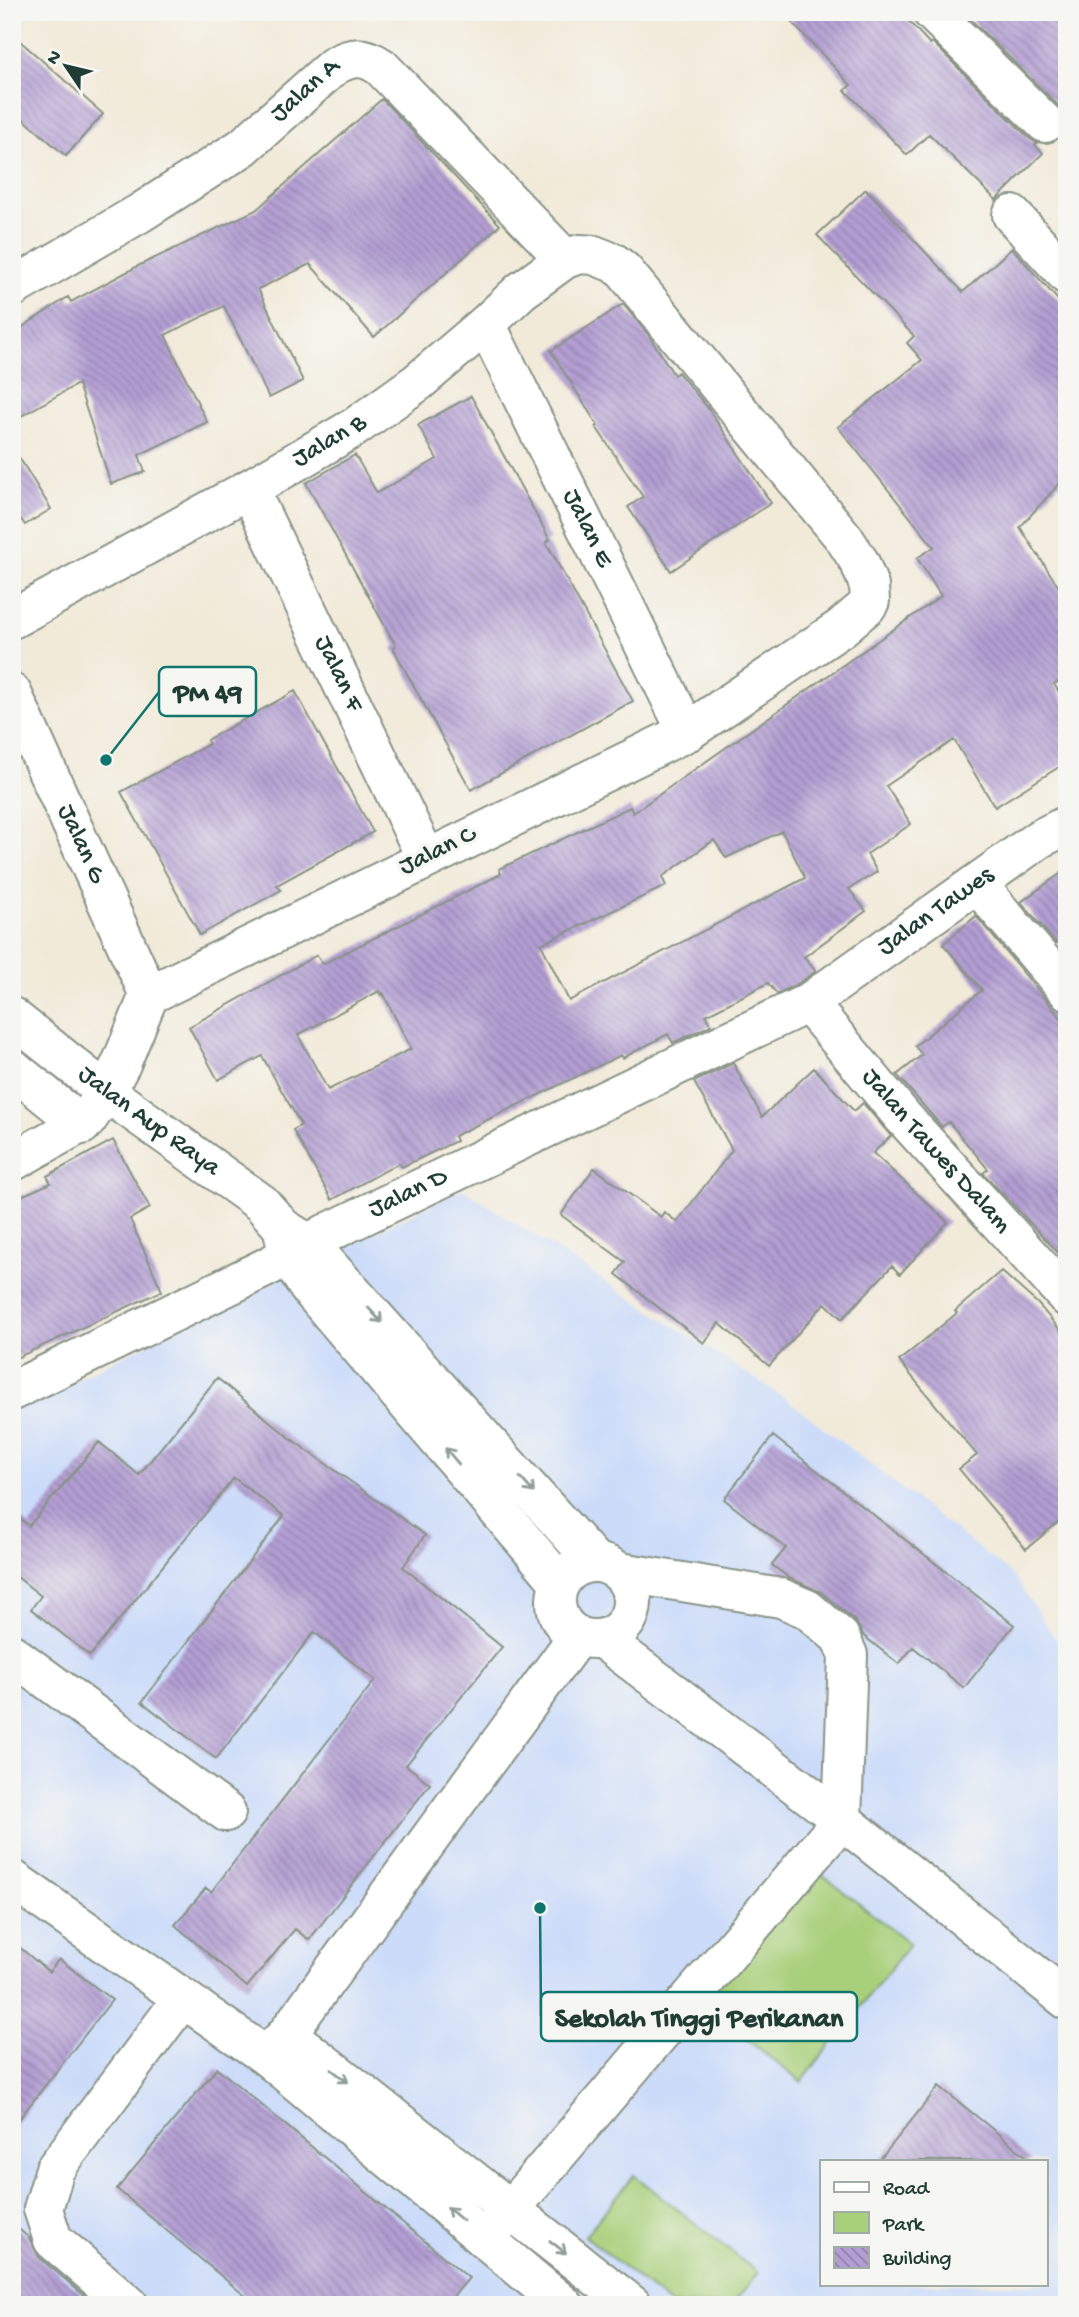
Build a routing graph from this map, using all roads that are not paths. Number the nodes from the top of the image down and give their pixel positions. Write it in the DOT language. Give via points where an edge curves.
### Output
graph roads {
  1 [pos="932,12"];
  2 [pos="1045,123"];
  3 [pos="1012,215"];
  4 [pos="565,259"];
  5 [pos="1067,275"];
  6 [pos="12,288"];
  7 [pos="486,324"];
  8 [pos="249,489"];
  9 [pos="12,618"];
  10 [pos="12,693"];
  11 [pos="687,732"];
  12 [pos="1067,824"];
  13 [pos="426,858"];
  14 [pos="977,884"];
  15 [pos="1067,990"];
  16 [pos="149,995"];
  17 [pos="808,1003"];
  18 [pos="12,1017"];
  19 [pos="12,1068"];
  20 [pos="92,1112"];
  21 [pos="12,1162"];
  22 [pos="293,1243"];
  23 [pos="1067,1297"];
  24 [pos="12,1391"];
  25 [pos="608,1568"];
  26 [pos="560,1583"];
  27 [pos="589,1638"];
  28 [pos="12,1654"];
  29 [pos="226,1811"];
  30 [pos="842,1820"];
  31 [pos="12,1879"];
  32 [pos="183,1998"];
  33 [pos="1067,2000"];
  34 [pos="276,2045"];
  35 [pos="511,2210"];
  36 [pos="485,2239"];
  37 [pos="129,2305"];
  38 [pos="564,2305"];
  39 [pos="632,2305"];
  1 -- 2 [label="street"];
  3 -- 5 [label="street"];
  4 -- 6 [label="street, Jalan A" via="382,67 359,57 334,66 243,147"];
  4 -- 7 [label="street, Jalan B"];
  4 -- 11 [label="street, Jalan C" via="594,256 624,271 851,548 869,586 870,601 863,611"];
  7 -- 8 [label="street, Jalan B" via="385,407"];
  7 -- 11 [label="street, Jalan E"];
  8 -- 9 [label="street, Jalan B"];
  8 -- 13 [label="street, Jalan F"];
  10 -- 16 [label="street, Jalan G"];
  11 -- 13 [label="street, Jalan C"];
  12 -- 14 [label="street, Jalan Tawes"];
  13 -- 16 [label="street, Jalan C"];
  14 -- 15 [label="street"];
  14 -- 17 [label="street, Jalan Tawes"];
  16 -- 20 [label="street" via="121,1064"];
  17 -- 22 [label="street, Jalan D"];
  17 -- 23 [label="street, Jalan Tawes Dalam" via="903,1117"];
  18 -- 20 [label="street, Jalan Aup Raya"];
  19 -- 20 [label="street"];
  20 -- 21 [label="street"];
  20 -- 22 [label="street, Jalan Aup Raya" via="261,1203"];
  22 -- 24 [label="street, Jalan D"];
  22 -- 25 [label="street, one-way"];
  26 -- 22 [label="street, one-way" via="308,1287"];
  25 -- 26 [label="street" via="582,1564"];
  25 -- 27 [label="street" via="629,1584 632,1612 615,1634"];
  25 -- 30 [label="street" via="781,1598 807,1609 840,1637 848,1655"];
  26 -- 27 [label="street" via="555,1597 557,1614 565,1627"];
  27 -- 30 [label="street"];
  27 -- 34 [label="street"];
  28 -- 29 [label="street"];
  30 -- 33 [label="street"];
  30 -- 35 [label="street"];
  31 -- 32 [label="street"];
  32 -- 34 [label="street"];
  32 -- 37 [label="street" via="55,2169 43,2209 53,2239"];
  34 -- 35 [label="street, one-way"];
  36 -- 34 [label="street, one-way"];
  35 -- 36 [label="street"];
  35 -- 39 [label="street, one-way"];
  36 -- 38 [label="street"];
}
